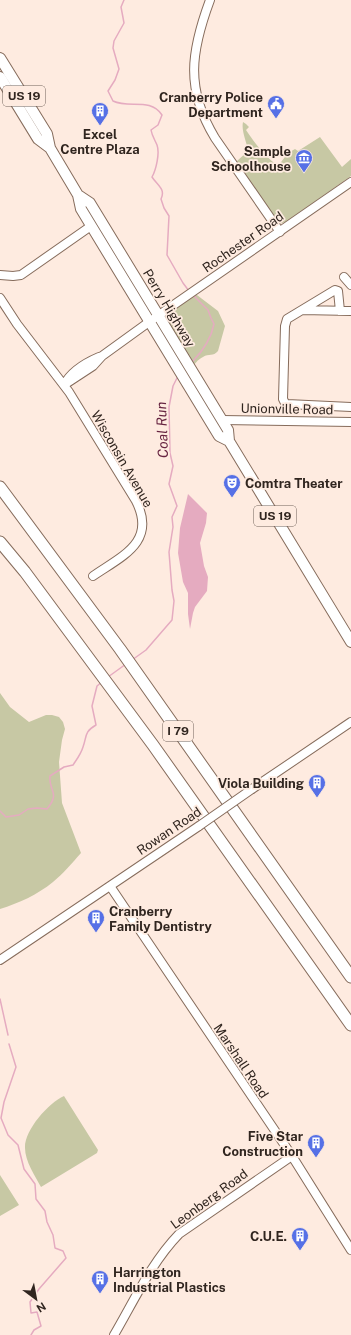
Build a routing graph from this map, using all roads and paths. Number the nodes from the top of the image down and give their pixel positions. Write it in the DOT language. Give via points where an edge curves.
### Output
graph roads {
  1 [pos="210,0"];
  2 [pos="0,58"];
  3 [pos="2,73"];
  4 [pos="351,182"];
  5 [pos="78,194"];
  6 [pos="91,226"];
  7 [pos="280,232"];
  8 [pos="0,275"];
  9 [pos="344,277"];
  10 [pos="351,285"];
  11 [pos="0,298"];
  12 [pos="302,310"];
  13 [pos="340,310"];
  14 [pos="351,311"];
  15 [pos="158,316"];
  16 [pos="149,322"];
  17 [pos="64,385"];
  18 [pos="351,407"];
  19 [pos="222,420"];
  20 [pos="351,422"];
  21 [pos="229,441"];
  22 [pos="0,487"];
  23 [pos="0,542"];
  24 [pos="93,576"];
  25 [pos="351,642"];
  26 [pos="351,722"];
  27 [pos="110,886"];
  28 [pos="0,960"];
  29 [pos="351,977"];
  30 [pos="351,1025"];
  31 [pos="292,1156"];
  32 [pos="351,1250"];
  33 [pos="114,1335"];
  1 -- 7 [label="street" via="197,38 194,64 194,87 200,107 215,138"];
  2 -- 3 [label="main road, Perry Highway / US 19"];
  3 -- 5 [label="main road, Perry Highway / US 19" via="47,134 50,148"];
  4 -- 7 [label="street, Rochester Road"];
  5 -- 6 [label="main road, Perry Highway / US 19" via="80,209"];
  5 -- 15 [label="main road, Perry Highway / US 19" via="90,203"];
  6 -- 8 [label="street" via="21,275"];
  6 -- 16 [label="main road, Perry Highway / US 19"];
  7 -- 15 [label="street, Rochester Road"];
  9 -- 10 [label="street"];
  11 -- 17 [label="street, Wisconsin Avenue"];
  12 -- 13 [label="street"];
  12 -- 13 [label="street" via="335,290 338,291"];
  12 -- 18 [label="street" via="285,322 284,403"];
  13 -- 14 [label="street"];
  15 -- 16 [label="street, Rochester Road"];
  15 -- 19 [label="main road, Perry Highway / US 19"];
  16 -- 17 [label="street" via="69,376"];
  16 -- 21 [label="main road, Perry Highway / US 19" via="219,436"];
  17 -- 24 [label="street, Wisconsin Avenue" via="136,502 143,520 142,532 131,549"];
  19 -- 20 [label="street, Unionville Road"];
  19 -- 21 [label="main road, Perry Highway / US 19" via="228,430"];
  21 -- 25 [label="main road, Perry Highway / US 19"];
  22 -- 29 [label="highway, I 79" via="120,649"];
  23 -- 30 [label="highway, I 79" via="148,739"];
  26 -- 27 [label="street, Rowan Road, bridge"];
  27 -- 28 [label="street, Rowan Road"];
  27 -- 31 [label="street, Marshall Road"];
  31 -- 32 [label="street, Marshall Road"];
  31 -- 33 [label="street, Leonberg Road" via="178,1234 149,1274"];
}
